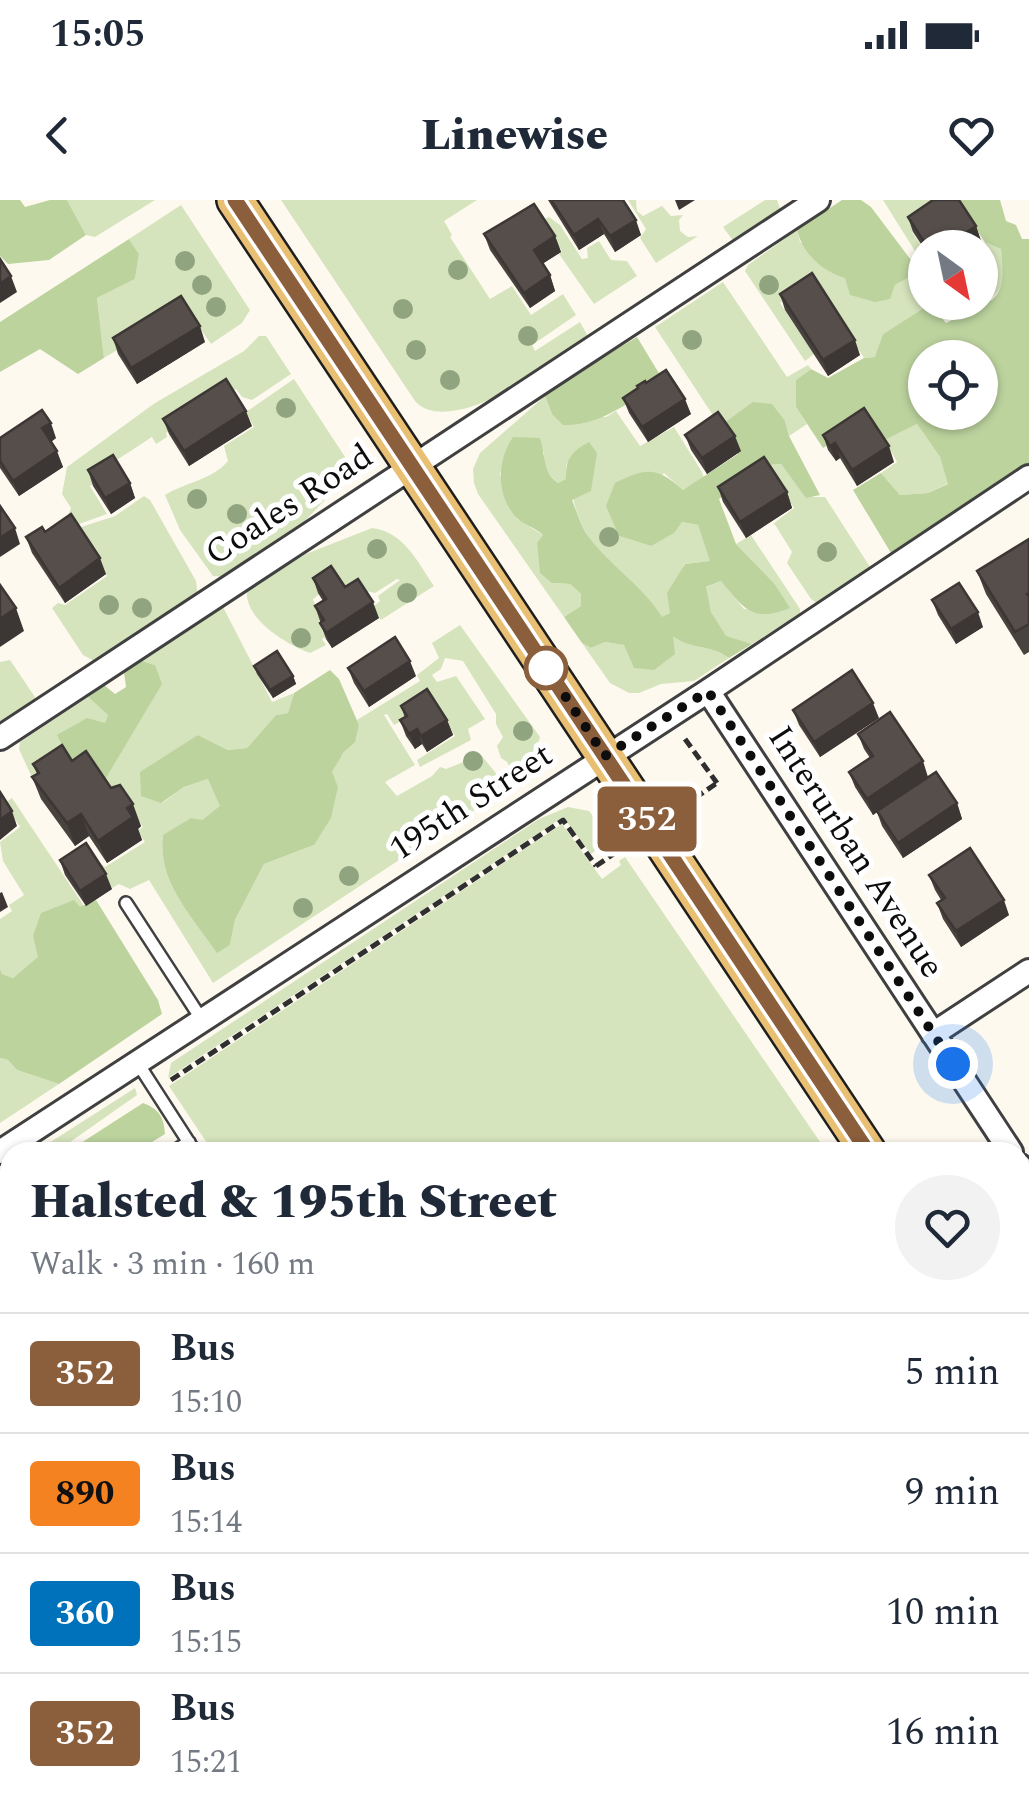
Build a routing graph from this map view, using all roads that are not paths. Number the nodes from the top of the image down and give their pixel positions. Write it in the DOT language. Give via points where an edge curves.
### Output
graph roads {
  1 [pos="235,200"];
  2 [pos="818,200"];
  3 [pos="412,466"];
  4 [pos="1029,477"];
  5 [pos="708,691"];
  6 [pos="0,738"];
  7 [pos="605,756"];
  8 [pos="126,903"];
  9 [pos="1029,971"];
  10 [pos="202,1020"];
  11 [pos="933,1034"];
  12 [pos="137,1062"];
  13 [pos="15,1142"];
  14 [pos="188,1142"];
  15 [pos="861,1142"];
  16 [pos="1004,1142"];
  1 -- 3 [label="main road"];
  2 -- 3 [label="street, Coales Road"];
  3 -- 6 [label="street, Coales Road"];
  3 -- 7 [label="main road"];
  4 -- 5 [label="street, 195th Street"];
  5 -- 7 [label="street, 195th Street"];
  5 -- 11 [label="street, Interurban Avenue"];
  7 -- 10 [label="street, 195th Street"];
  7 -- 15 [label="main road"];
  8 -- 10 [label="lane"];
  9 -- 11 [label="street"];
  10 -- 12 [label="street, 195th Street"];
  11 -- 16 [label="street, Interurban Avenue"];
  12 -- 13 [label="street, 195th Street"];
  12 -- 14 [label="lane"];
}
